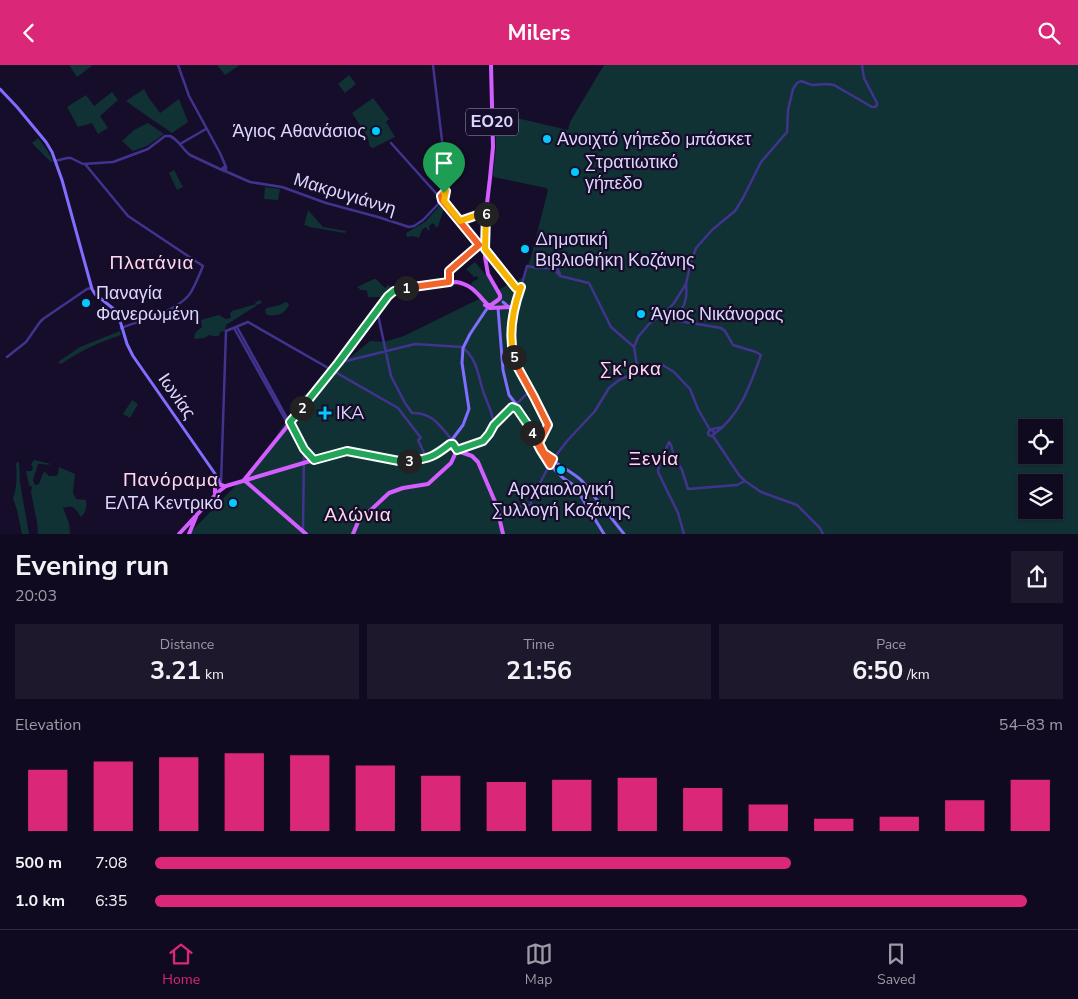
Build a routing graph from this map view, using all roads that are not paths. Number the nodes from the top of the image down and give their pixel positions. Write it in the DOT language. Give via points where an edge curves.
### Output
graph roads {
  1 [pos="178,65"];
  2 [pos="433,65"];
  3 [pos="491,65"];
  4 [pos="862,65"];
  5 [pos="0,89"];
  6 [pos="206,129"];
  7 [pos="391,143"];
  8 [pos="180,144"];
  9 [pos="55,161"];
  10 [pos="85,164"];
  11 [pos="224,169"];
  12 [pos="441,199"];
  13 [pos="486,212"];
  14 [pos="460,221"];
  15 [pos="485,243"];
  16 [pos="479,245"];
  17 [pos="485,253"];
  18 [pos="494,262"];
  19 [pos="553,268"];
  20 [pos="560,276"];
  21 [pos="449,282"];
  22 [pos="686,286"];
  23 [pos="91,288"];
  24 [pos="518,288"];
  25 [pos="499,301"];
  26 [pos="515,304"];
  27 [pos="490,306"];
  28 [pos="499,308"];
  29 [pos="510,308"];
  30 [pos="377,312"];
  31 [pos="662,314"];
  32 [pos="673,320"];
  33 [pos="236,327"];
  34 [pos="512,327"];
  35 [pos="122,329"];
  36 [pos="634,347"];
  37 [pos="463,348"];
  38 [pos="386,351"];
  39 [pos="344,355"];
  40 [pos="7,357"];
  41 [pos="339,361"];
  42 [pos="347,361"];
  43 [pos="637,367"];
  44 [pos="332,370"];
  45 [pos="531,390"];
  46 [pos="516,404"];
  47 [pos="512,407"];
  48 [pos="517,409"];
  49 [pos="289,424"];
  50 [pos="494,425"];
  51 [pos="725,426"];
  52 [pos="711,430"];
  53 [pos="714,435"];
  54 [pos="538,441"];
  55 [pos="452,443"];
  56 [pos="466,447"];
  57 [pos="457,450"];
  58 [pos="308,453"];
  59 [pos="467,454"];
  60 [pos="427,459"];
  61 [pos="553,459"];
  62 [pos="314,460"];
  63 [pos="306,463"];
  64 [pos="550,465"];
  65 [pos="251,478"];
  66 [pos="244,480"];
  67 [pos="744,481"];
  68 [pos="250,484"];
  69 [pos="219,486"];
  70 [pos="497,511"];
  71 [pos="197,515"];
  72 [pos="305,530"];
  73 [pos="179,534"];
  74 [pos="189,534"];
  75 [pos="354,534"];
  76 [pos="503,534"];
  77 [pos="604,534"];
  78 [pos="624,534"];
  79 [pos="684,534"];
  80 [pos="823,534"];
  1 -- 6 [label="street" via="187,93"];
  2 -- 12 [label="street" via="446,174 446,191"];
  3 -- 13 [label="main road, ΕΟ20" via="492,147"];
  4 -- 22 [label="street" via="864,78 877,103 874,107 832,85 812,85 801,81 795,85 788,111 787,132 761,162 735,211 696,248"];
  5 -- 9 [label="main road, Ιωνίας" via="44,139"];
  6 -- 8 [label="street"];
  6 -- 11 [label="street" via="222,158"];
  7 -- 12 [label="street"];
  8 -- 10 [label="street" via="167,136 148,149 115,161"];
  8 -- 11 [label="street, Μακρυγιάννη" via="188,153"];
  9 -- 10 [label="street" via="71,158"];
  9 -- 23 [label="main road, Ιωνίας"];
  10 -- 35 [label="street" via="128,215 203,267 189,295 177,305"];
  11 -- 12 [label="street, Μακρυγιάννη" via="254,183 282,187 409,227 423,220"];
  12 -- 14 [label="street"];
  13 -- 14 [label="street"];
  13 -- 15 [label="main road, ΕΟ20"];
  14 -- 16 [label="street"];
  15 -- 16 [label="street"];
  15 -- 17 [label="main road, ΕΟ20"];
  16 -- 17 [label="street"];
  16 -- 21 [label="street" via="449,271"];
  17 -- 18 [label="main road"];
  17 -- 18 [label="main road"];
  17 -- 25 [label="main road, ΕΟ20" via="488,273 500,295"];
  18 -- 24 [label="main road"];
  19 -- 20 [label="street"];
  19 -- 20 [label="street" via="558,269"];
  19 -- 24 [label="street" via="527,266"];
  20 -- 36 [label="street" via="589,283 611,327"];
  21 -- 27 [label="main road" via="461,282 472,287"];
  21 -- 30 [label="main road" via="401,289 390,294"];
  22 -- 31 [label="street"];
  22 -- 32 [label="street" via="685,304"];
  23 -- 35 [label="main road, Ιωνίας" via="113,311"];
  23 -- 40 [label="street" via="43,319 26,342"];
  24 -- 26 [label="main road"];
  25 -- 27 [label="main road"];
  25 -- 28 [label="main road, ΕΟ20" via="495,305"];
  25 -- 29 [label="main road"];
  26 -- 29 [label="main road"];
  26 -- 34 [label="main road"];
  27 -- 28 [label="main road"];
  27 -- 37 [label="main road"];
  28 -- 29 [label="main road"];
  28 -- 46 [label="main road" via="503,370 509,395"];
  29 -- 34 [label="main road"];
  30 -- 38 [label="street"];
  30 -- 39 [label="main road"];
  31 -- 32 [label="street"];
  31 -- 36 [label="street" via="649,324"];
  32 -- 51 [label="street" via="721,327 734,345 762,355 748,390"];
  33 -- 44 [label="street" via="248,322"];
  33 -- 49 [label="street"];
  33 -- 69 [label="street" via="226,331"];
  34 -- 45 [label="main road" via="514,358"];
  35 -- 69 [label="main road, Ιωνίας" via="137,361 217,477"];
  36 -- 43 [label="street"];
  37 -- 38 [label="street" via="418,343"];
  37 -- 50 [label="street" via="478,369"];
  37 -- 55 [label="main road" via="469,409"];
  38 -- 42 [label="street"];
  38 -- 55 [label="street" via="391,376 412,413 432,418"];
  39 -- 41 [label="main road"];
  39 -- 42 [label="street"];
  41 -- 42 [label="street"];
  41 -- 44 [label="main road"];
  43 -- 52 [label="street" via="661,364 674,371 690,389"];
  43 -- 61 [label="street" via="609,388 595,411"];
  44 -- 49 [label="main road"];
  44 -- 60 [label="street" via="398,408 421,438 418,440"];
  45 -- 46 [label="street"];
  45 -- 54 [label="main road" via="548,425"];
  46 -- 47 [label="street"];
  46 -- 48 [label="main road"];
  47 -- 48 [label="main road"];
  47 -- 50 [label="street"];
  48 -- 54 [label="main road"];
  49 -- 58 [label="street"];
  49 -- 63 [label="street"];
  49 -- 66 [label="main road"];
  50 -- 56 [label="street" via="483,441"];
  51 -- 52 [label="street"];
  51 -- 53 [label="street"];
  52 -- 53 [label="street"];
  53 -- 67 [label="street"];
  54 -- 61 [label="main road" via="544,453"];
  54 -- 64 [label="main road"];
  55 -- 57 [label="main road"];
  55 -- 60 [label="main road"];
  56 -- 57 [label="street"];
  56 -- 59 [label="street"];
  57 -- 59 [label="main road"];
  57 -- 75 [label="main road" via="450,464 428,484 389,493 358,522"];
  58 -- 62 [label="street"];
  58 -- 63 [label="street"];
  59 -- 70 [label="main road" via="478,462"];
  60 -- 62 [label="main road" via="399,461 349,451"];
  61 -- 64 [label="street"];
  61 -- 78 [label="main road" via="578,476"];
  62 -- 63 [label="main road"];
  63 -- 65 [label="main road"];
  63 -- 72 [label="street"];
  64 -- 70 [label="street" via="530,505"];
  64 -- 77 [label="main road" via="572,484"];
  65 -- 66 [label="main road"];
  65 -- 68 [label="main road"];
  66 -- 68 [label="main road"];
  66 -- 69 [label="main road"];
  67 -- 79 [label="street" via="737,485 688,489 669,442 658,472 678,513"];
  67 -- 80 [label="street" via="761,492 797,505"];
  68 -- 72 [label="main road"];
  69 -- 71 [label="main road"];
  70 -- 76 [label="main road"];
  71 -- 73 [label="main road"];
  71 -- 74 [label="main road"];
}
